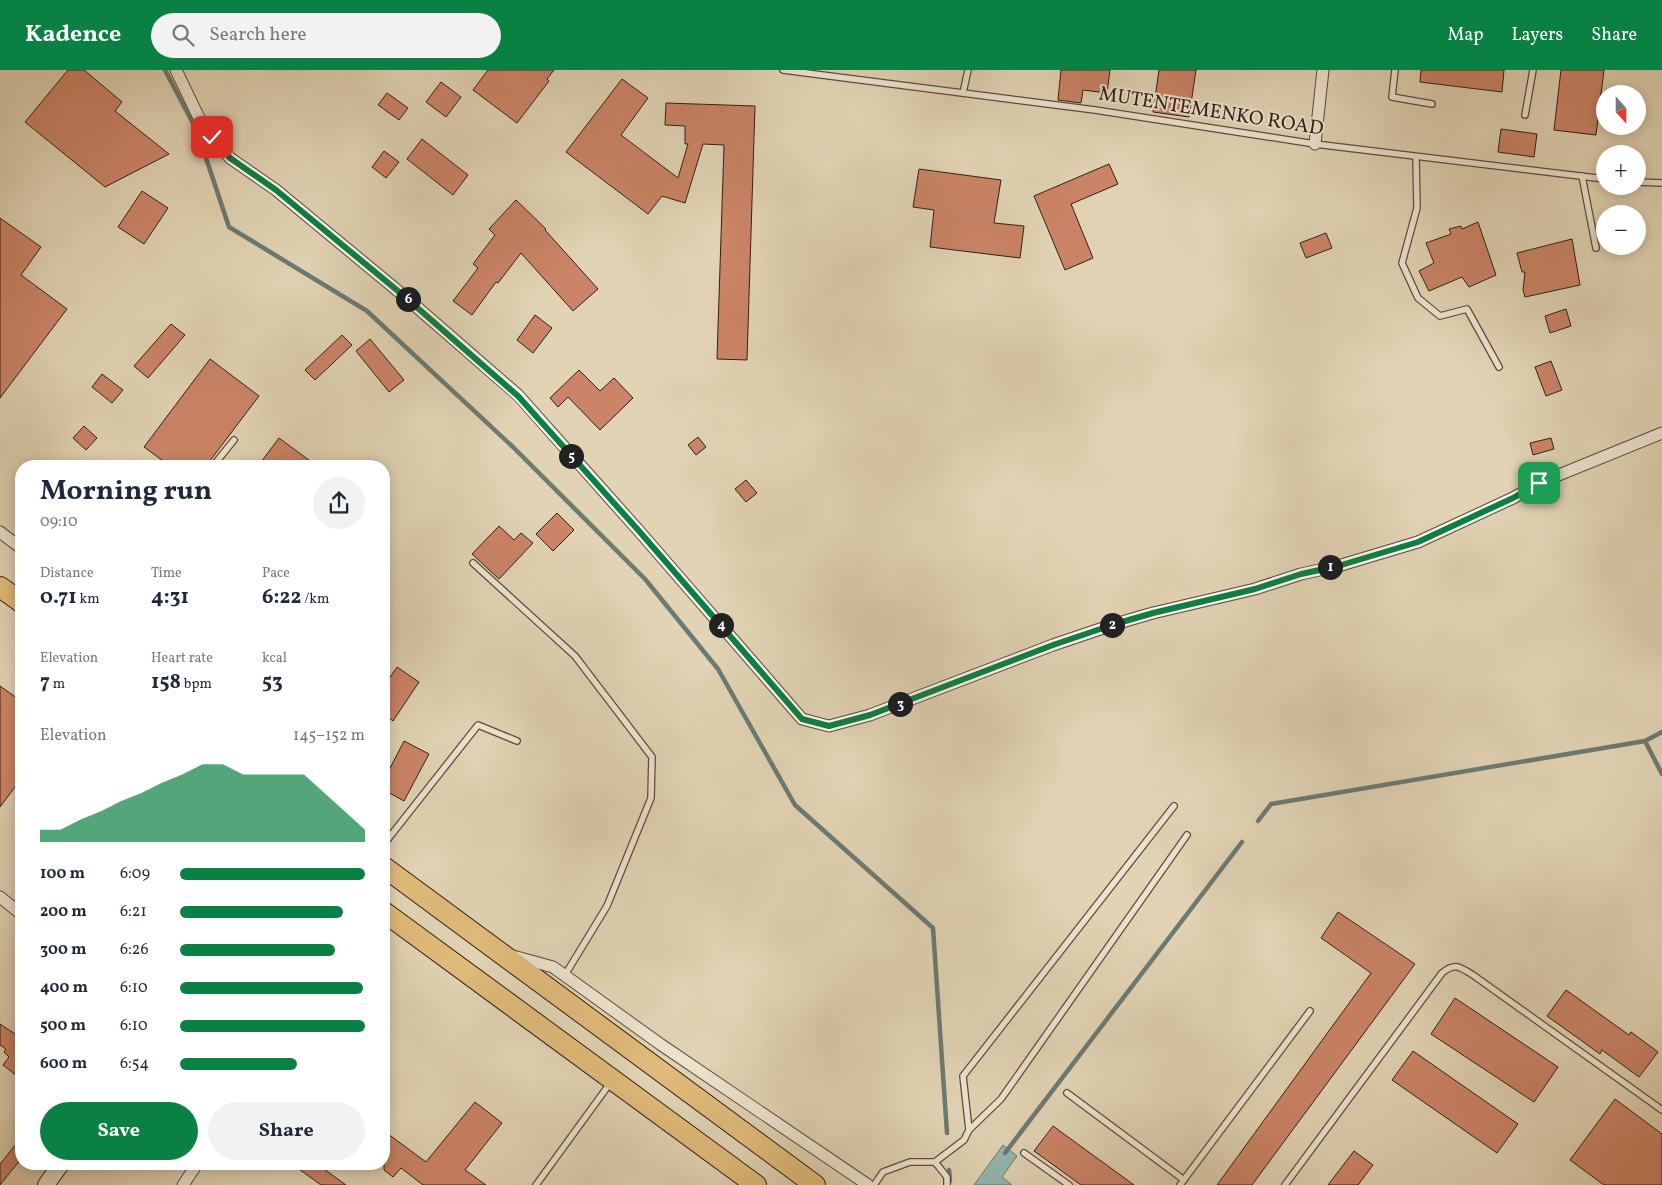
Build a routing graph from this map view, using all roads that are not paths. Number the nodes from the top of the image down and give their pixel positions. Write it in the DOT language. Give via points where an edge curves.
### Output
graph roads {
  1 [pos="176,70"];
  2 [pos="783,70"];
  3 [pos="968,70"];
  4 [pos="1323,70"];
  5 [pos="1395,70"];
  6 [pos="1533,70"];
  7 [pos="963,93"];
  8 [pos="1432,104"];
  9 [pos="1525,115"];
  10 [pos="1315,144"];
  11 [pos="1416,157"];
  12 [pos="1582,176"];
  13 [pos="1596,178"];
  14 [pos="1646,182"];
  15 [pos="1662,183"];
  16 [pos="1596,248"];
  17 [pos="1499,366"];
  18 [pos="1662,433"];
  19 [pos="234,440"];
  20 [pos="219,460"];
  21 [pos="0,532"];
  22 [pos="15,543"];
  23 [pos="473,563"];
  24 [pos="0,587"];
  25 [pos="15,598"];
  26 [pos="516,741"];
  27 [pos="1174,806"];
  28 [pos="1187,835"];
  29 [pos="390,836"];
  30 [pos="390,871"];
  31 [pos="0,897"];
  32 [pos="15,909"];
  33 [pos="390,916"];
  34 [pos="500,952"];
  35 [pos="565,975"];
  36 [pos="1310,1011"];
  37 [pos="613,1080"];
  38 [pos="1067,1093"];
  39 [pos="1662,1110"];
  40 [pos="969,1130"];
  41 [pos="1024,1153"];
  42 [pos="935,1162"];
  43 [pos="57,1170"];
  44 [pos="193,1170"];
  45 [pos="1182,1182"];
  46 [pos="46,1185"];
  47 [pos="183,1185"];
  48 [pos="536,1185"];
  49 [pos="756,1185"];
  50 [pos="815,1185"];
  51 [pos="868,1185"];
  52 [pos="874,1185"];
  53 [pos="948,1185"];
  54 [pos="1069,1185"];
  55 [pos="1285,1185"];
  1 -- 18 [label="street" via="201,122 230,158 276,190 518,396 802,719 829,726 870,715 1115,624 1255,589 1418,542 1539,483"];
  2 -- 7 [label="lane, MUTENTEMENKO ROAD"];
  3 -- 7 [label="lane"];
  4 -- 10 [label="street"];
  5 -- 8 [label="lane" via="1392,97"];
  6 -- 9 [label="lane"];
  7 -- 10 [label="lane, MUTENTEMENKO ROAD"];
  10 -- 11 [label="lane, MUTENTEMENKO ROAD"];
  11 -- 12 [label="lane, MUTENTEMENKO ROAD"];
  11 -- 17 [label="lane" via="1416,208 1402,263 1418,298 1440,316 1467,309"];
  12 -- 13 [label="lane, MUTENTEMENKO ROAD"];
  12 -- 16 [label="lane"];
  14 -- 15 [label="lane"];
  19 -- 20 [label="lane"];
  21 -- 22 [label="street"];
  23 -- 35 [label="lane" via="575,656 652,758 651,798 607,906"];
  24 -- 25 [label="highway"];
  26 -- 29 [label="lane" via="478,726"];
  27 -- 40 [label="lane" via="963,1076"];
  28 -- 40 [label="lane" via="1000,1098"];
  30 -- 34 [label="highway"];
  31 -- 32 [label="street"];
  33 -- 37 [label="highway"];
  34 -- 35 [label="street" via="553,967"];
  34 -- 50 [label="highway"];
  35 -- 51 [label="street" via="660,1044"];
  36 -- 45 [label="lane"];
  37 -- 48 [label="lane"];
  37 -- 49 [label="highway"];
  38 -- 45 [label="lane"];
  39 -- 55 [label="lane" via="1473,975 1458,966 1449,967"];
  40 -- 42 [label="lane" via="964,1140"];
  41 -- 54 [label="lane"];
  42 -- 52 [label="lane" via="910,1162 883,1172"];
  42 -- 53 [label="lane" via="947,1177"];
  43 -- 46 [label="main road"];
  44 -- 47 [label="street"];
}
